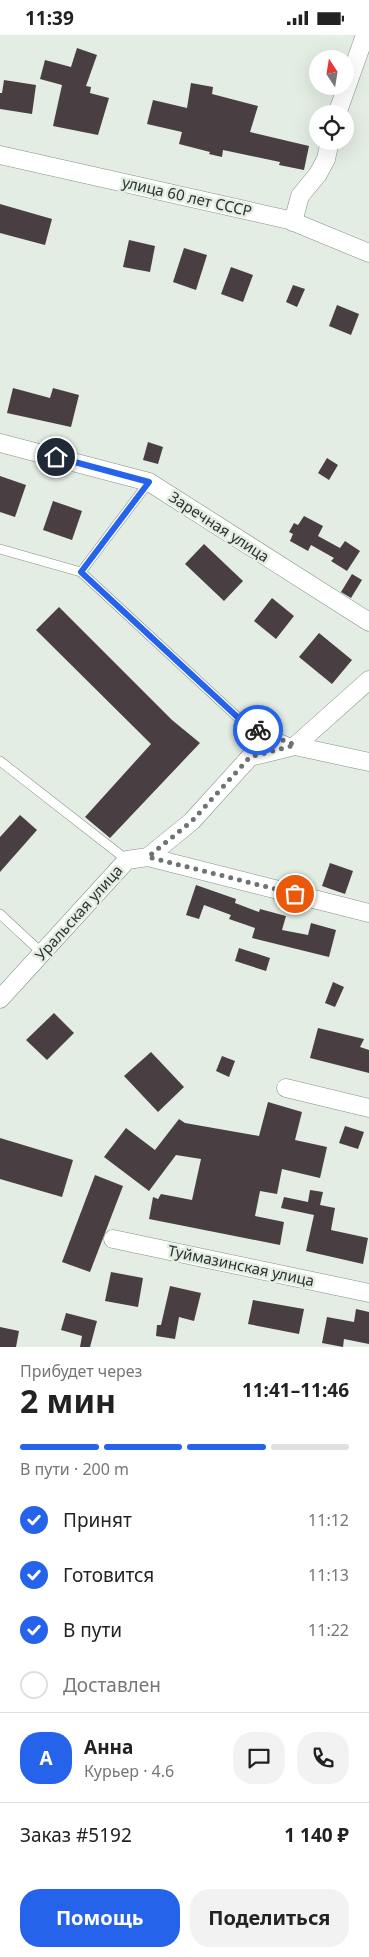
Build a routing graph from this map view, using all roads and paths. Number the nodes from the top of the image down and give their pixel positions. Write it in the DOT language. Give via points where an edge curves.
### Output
graph roads {
  1 [pos="365,35"];
  2 [pos="340,105"];
  3 [pos="328,150"];
  4 [pos="0,155"];
  5 [pos="293,222"];
  6 [pos="369,253"];
  7 [pos="0,443"];
  8 [pos="149,482"];
  9 [pos="0,549"];
  10 [pos="81,572"];
  11 [pos="369,622"];
  12 [pos="369,680"];
  13 [pos="295,745"];
  14 [pos="0,761"];
  15 [pos="369,762"];
  16 [pos="148,857"];
  17 [pos="127,861"];
  18 [pos="369,913"];
  19 [pos="0,914"];
  20 [pos="42,953"];
  21 [pos="0,999"];
  22 [pos="286,1088"];
  23 [pos="369,1108"];
  24 [pos="113,1239"];
  25 [pos="369,1293"];
  1 -- 2 [label="street"];
  3 -- 5 [label="street" via="318,174 300,196"];
  4 -- 5 [label="street, улица 60 лет СССР"];
  5 -- 6 [label="street, улица 60 лет СССР"];
  7 -- 8 [label="street, Заречная улица"];
  8 -- 10 [label="lane"];
  8 -- 11 [label="street, Заречная улица"];
  9 -- 10 [label="lane"];
  10 -- 13 [label="lane" via="246,725"];
  12 -- 13 [label="street"];
  13 -- 15 [label="street, Уральская улица"];
  13 -- 16 [label="street, Уральская улица" via="250,757 192,821"];
  14 -- 17 [label="lane"];
  16 -- 17 [label="street, Уральская улица"];
  16 -- 18 [label="street"];
  17 -- 20 [label="street, Уральская улица"];
  19 -- 20 [label="lane"];
  20 -- 21 [label="street, Уральская улица"];
  22 -- 23 [label="street"];
  24 -- 25 [label="street, Туймазинская улица"];
}
